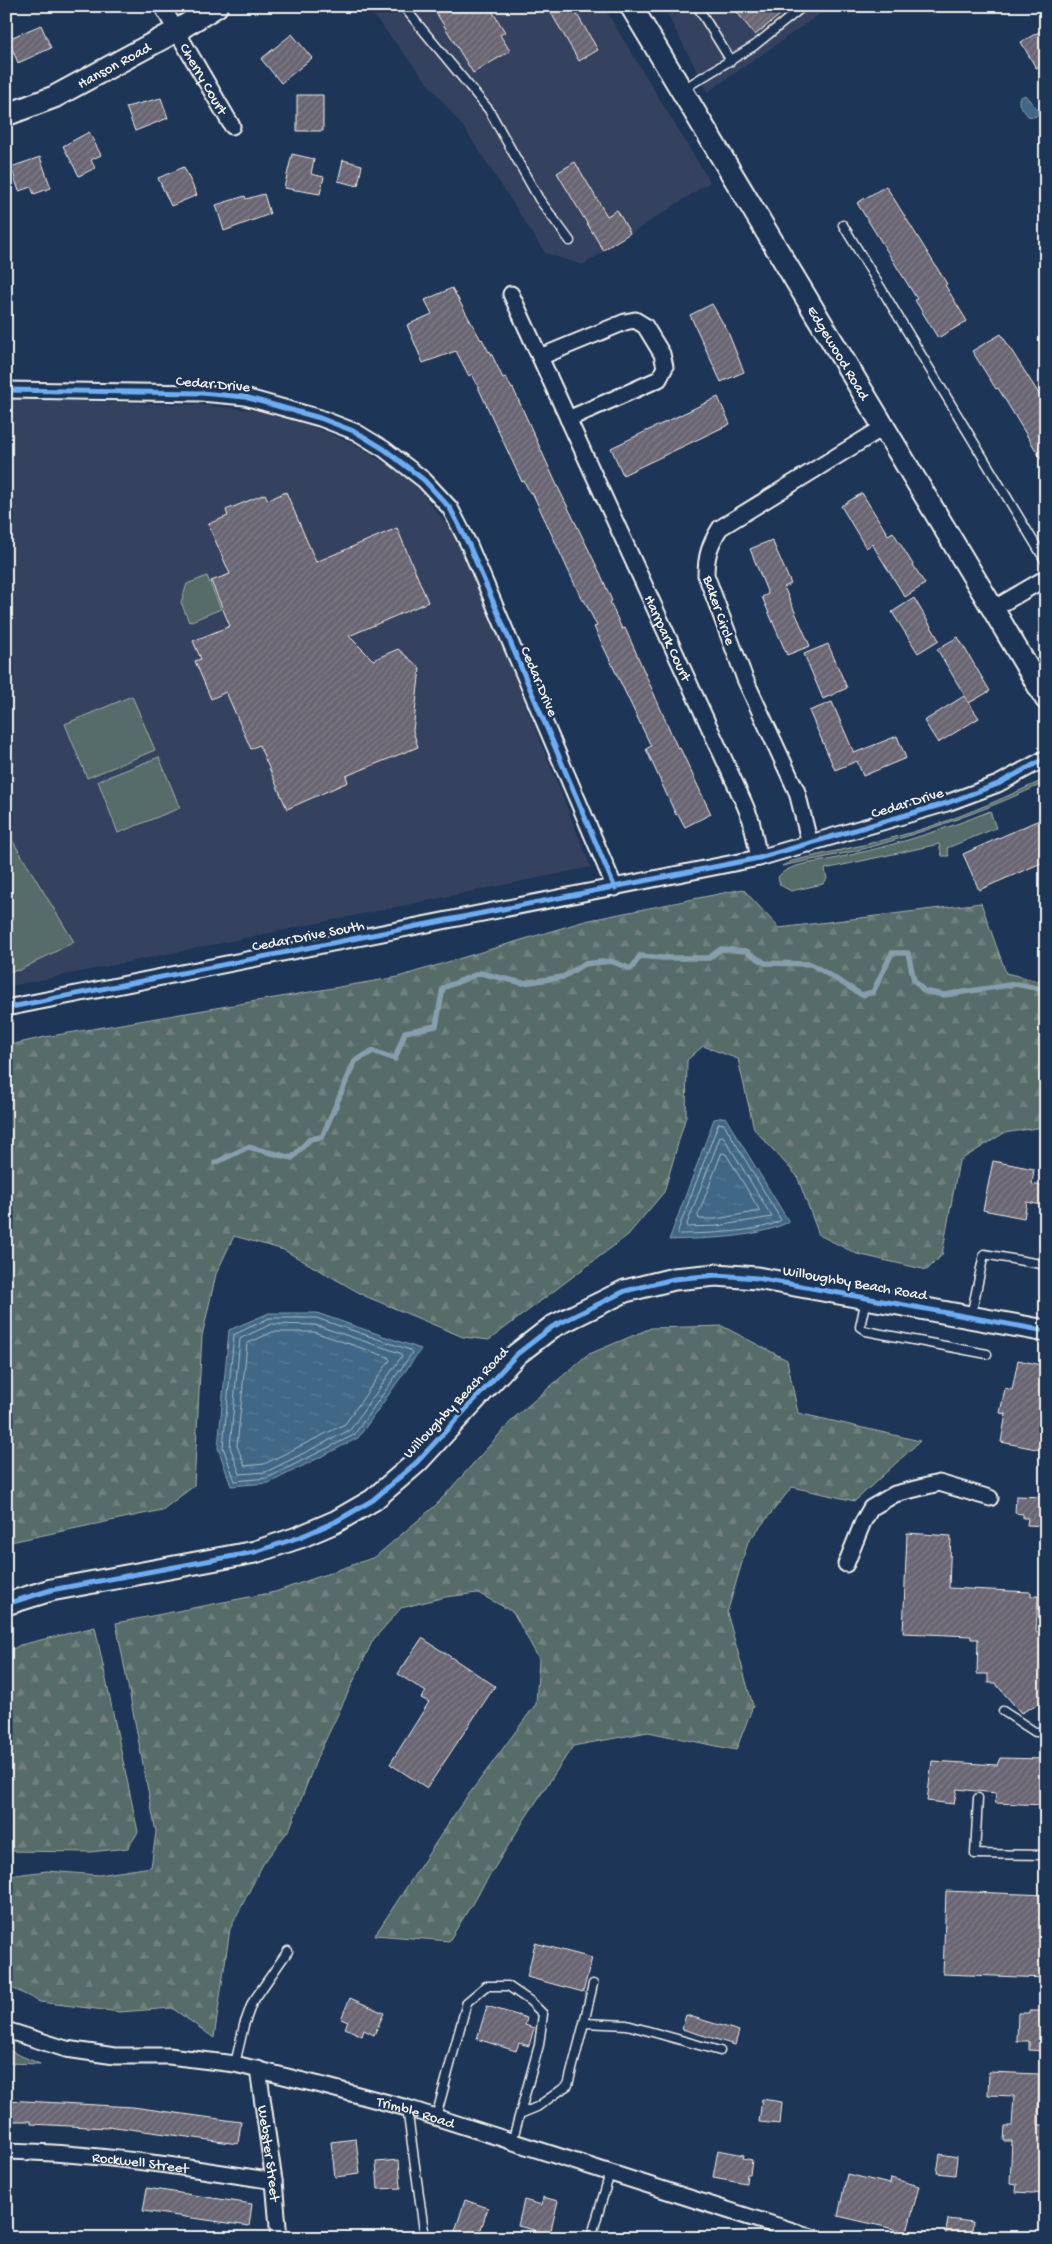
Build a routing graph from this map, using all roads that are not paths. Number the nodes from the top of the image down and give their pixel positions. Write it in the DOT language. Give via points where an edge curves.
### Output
graph roads {
  1 [pos="162,6"];
  2 [pos="217,6"];
  3 [pos="404,6"];
  4 [pos="631,6"];
  5 [pos="697,6"];
  6 [pos="804,6"];
  7 [pos="176,31"];
  8 [pos="731,61"];
  9 [pos="681,90"];
  10 [pos="6,116"];
  11 [pos="232,126"];
  12 [pos="843,225"];
  13 [pos="570,241"];
  14 [pos="511,294"];
  15 [pos="540,358"];
  16 [pos="6,390"];
  17 [pos="568,419"];
  18 [pos="884,427"];
  19 [pos="1046,562"];
  20 [pos="1046,578"];
  21 [pos="993,609"];
  22 [pos="1046,700"];
  23 [pos="1046,758"];
  24 [pos="810,844"];
  25 [pos="759,858"];
  26 [pos="615,888"];
  27 [pos="6,1008"];
  28 [pos="1046,1265"];
  29 [pos="867,1297"];
  30 [pos="971,1316"];
  31 [pos="1046,1331"];
  32 [pos="987,1354"];
  33 [pos="990,1498"];
  34 [pos="846,1564"];
  35 [pos="6,1604"];
  36 [pos="1003,1711"];
  37 [pos="1046,1732"];
  38 [pos="978,1798"];
  39 [pos="1046,1855"];
  40 [pos="288,1951"];
  41 [pos="593,1984"];
  42 [pos="584,2023"];
  43 [pos="6,2030"];
  44 [pos="720,2050"];
  45 [pos="235,2064"];
  46 [pos="258,2069"];
  47 [pos="407,2108"];
  48 [pos="520,2114"];
  49 [pos="436,2117"];
  50 [pos="512,2142"];
  51 [pos="6,2151"];
  52 [pos="610,2172"];
  53 [pos="274,2181"];
  54 [pos="279,2238"];
  55 [pos="425,2238"];
  56 [pos="591,2238"];
  57 [pos="815,2238"];
  1 -- 7 [label="street, Cherry Court"];
  2 -- 7 [label="street, Hanson Road"];
  3 -- 13 [label="lane" via="489,110 540,199"];
  4 -- 9 [label="street, Edgewood Road"];
  5 -- 8 [label="lane"];
  6 -- 8 [label="lane"];
  7 -- 10 [label="street, Hanson Road" via="54,97"];
  7 -- 11 [label="street, Cherry Court"];
  8 -- 9 [label="lane"];
  9 -- 18 [label="street, Edgewood Road"];
  12 -- 19 [label="lane"];
  14 -- 15 [label="street, Harrpark Court"];
  15 -- 17 [label="street, Harrpark Court"];
  15 -- 17 [label="street" via="635,320 645,326 662,354 665,367 659,379"];
  16 -- 26 [label="street, Cedar Drive" via="201,393 245,397 320,418 356,432 424,480 450,508 469,545"];
  17 -- 25 [label="street, Harrpark Court" via="744,803"];
  18 -- 21 [label="street, Edgewood Road"];
  18 -- 24 [label="street, Baker Circle" via="720,528 710,544 706,560 706,575 745,679 797,792"];
  20 -- 21 [label="street"];
  21 -- 22 [label="street, Edgewood Road"];
  23 -- 24 [label="street, Cedar Drive" via="998,784 947,803"];
  24 -- 25 [label="street, Cedar Drive"];
  25 -- 26 [label="street, Cedar Drive"];
  26 -- 27 [label="street, Cedar Drive South"];
  28 -- 30 [label="lane" via="984,1254"];
  29 -- 30 [label="street, Willoughby Beach Road"];
  29 -- 32 [label="lane" via="860,1327 866,1331"];
  29 -- 35 [label="street, Willoughby Beach Road" via="728,1275 674,1279 625,1291 552,1327 517,1354 417,1462 373,1500 335,1522 254,1552 51,1590"];
  30 -- 31 [label="street, Willoughby Beach Road"];
  33 -- 34 [label="street" via="939,1483 895,1494 871,1508 862,1522"];
  36 -- 37 [label="lane" via="1035,1732"];
  38 -- 39 [label="lane" via="975,1854"];
  40 -- 45 [label="lane" via="252,2002"];
  41 -- 42 [label="lane"];
  42 -- 44 [label="lane" via="627,2025"];
  42 -- 48 [label="lane" via="568,2085 537,2108"];
  43 -- 45 [label="street, Trimble Road" via="66,2049 116,2056 169,2056"];
  45 -- 46 [label="street, Trimble Road"];
  46 -- 47 [label="street, Trimble Road"];
  46 -- 53 [label="street, Webster Street"];
  47 -- 49 [label="street, Trimble Road"];
  47 -- 55 [label="lane"];
  48 -- 49 [label="lane" via="539,2045 543,2014 508,1986 486,1986 467,2002"];
  48 -- 50 [label="lane"];
  49 -- 50 [label="street, Trimble Road"];
  50 -- 52 [label="street, Trimble Road"];
  51 -- 53 [label="street, Rockwell Street" via="166,2164"];
  52 -- 56 [label="lane"];
  52 -- 57 [label="street, Trimble Road"];
  53 -- 54 [label="street, Webster Street"];
}
